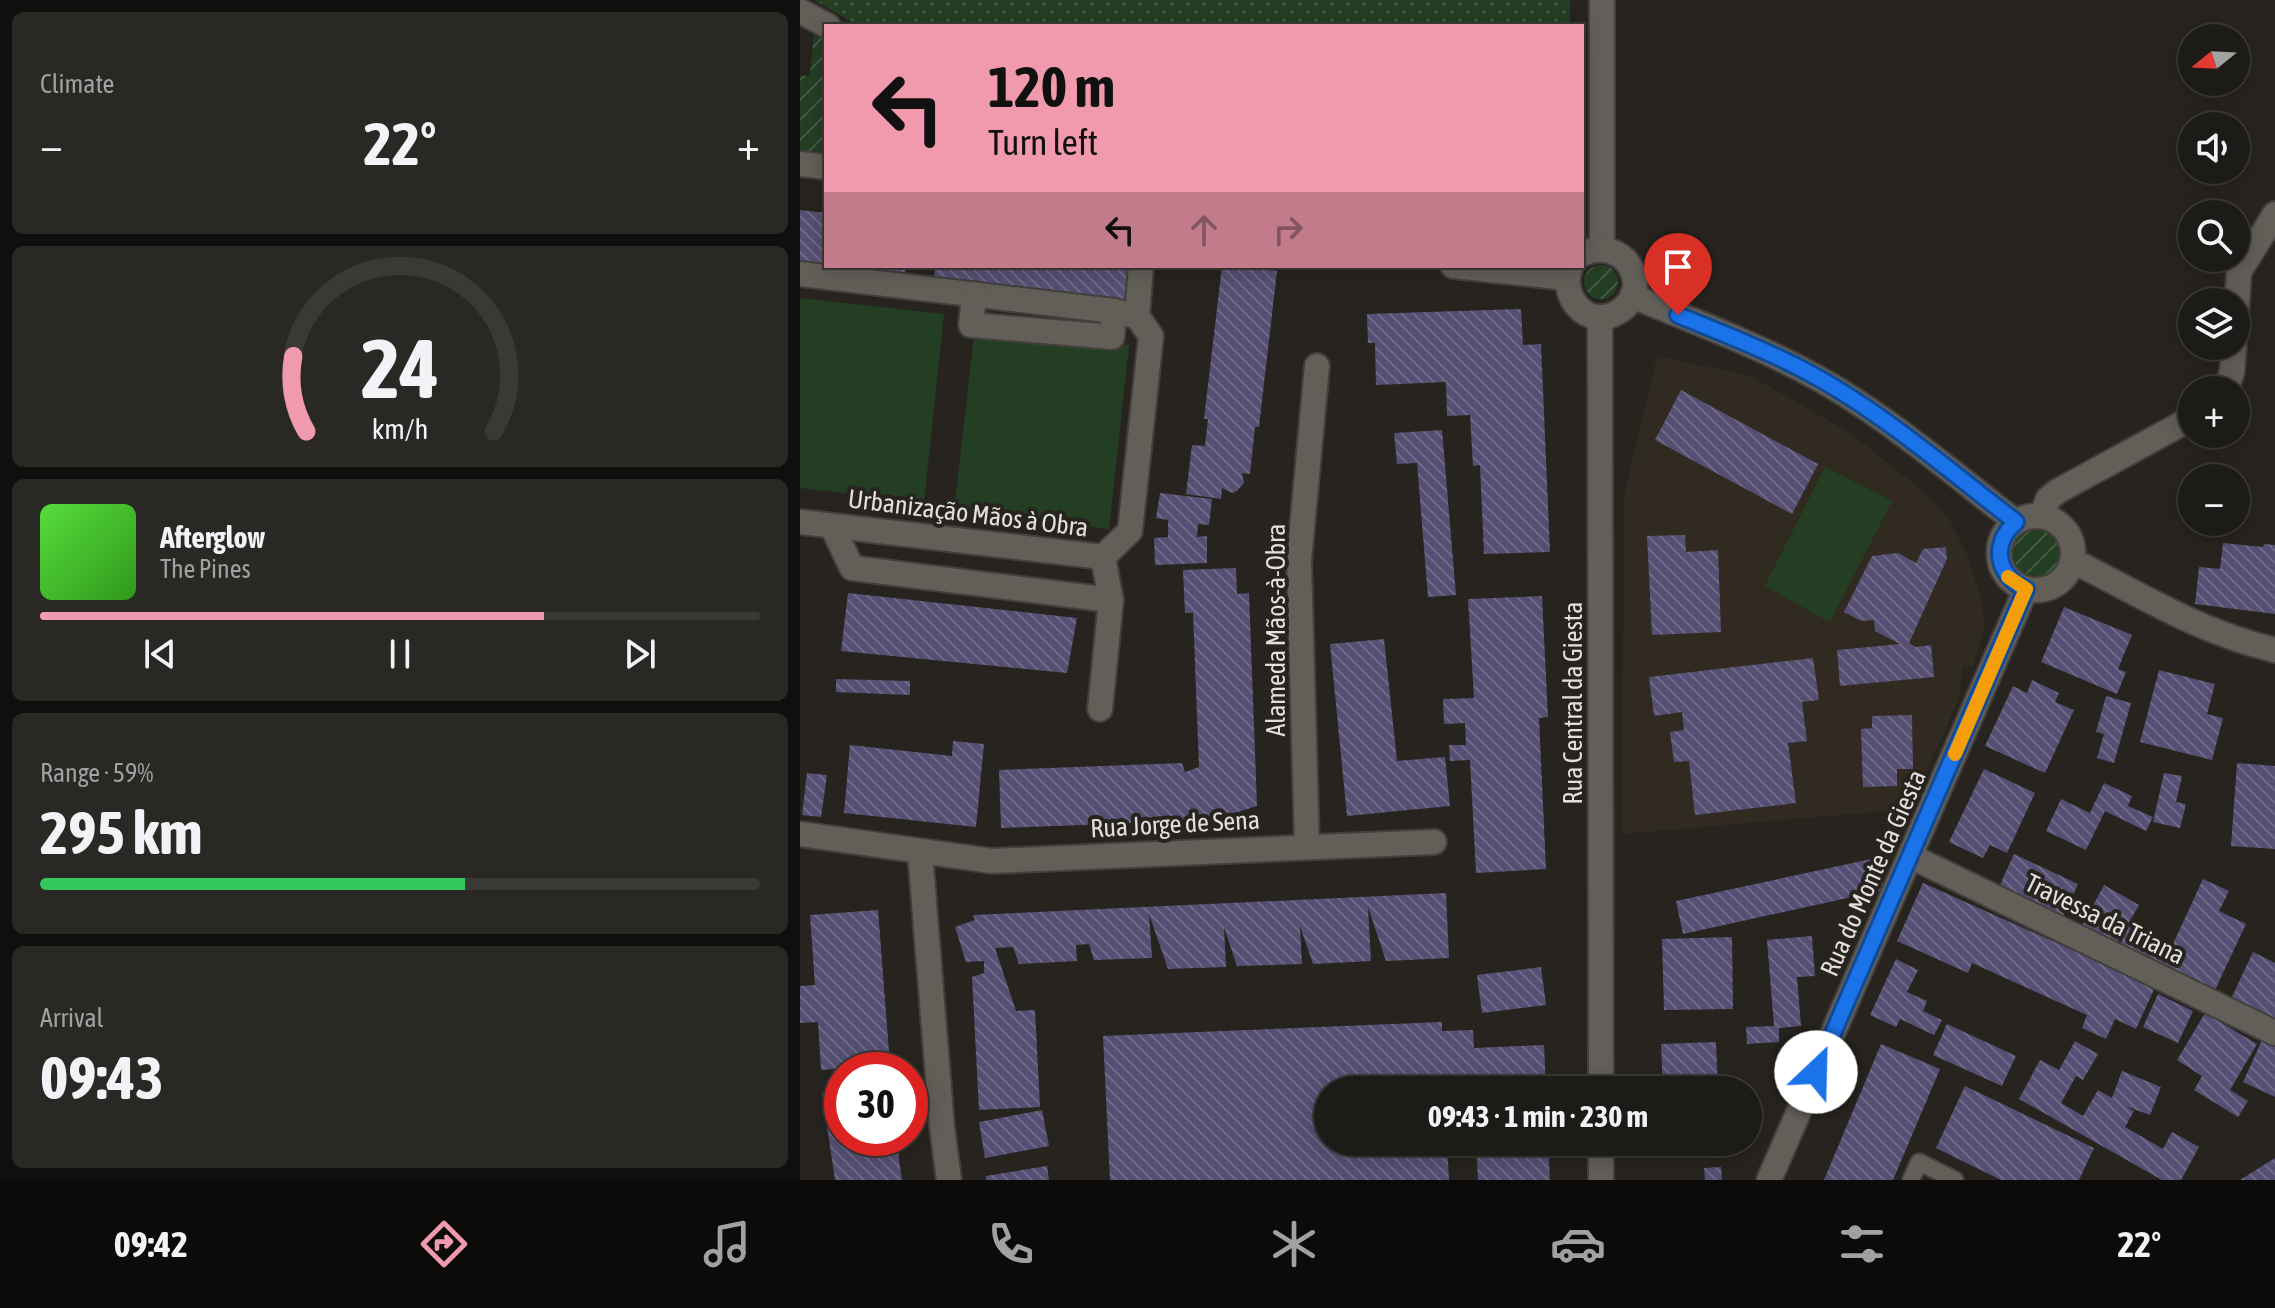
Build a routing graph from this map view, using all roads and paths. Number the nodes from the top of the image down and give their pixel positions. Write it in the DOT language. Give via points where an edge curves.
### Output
graph roads {
  1 [pos="1602,0"];
  2 [pos="800,11"];
  3 [pos="824,24"];
  4 [pos="800,164"];
  5 [pos="824,167"];
  6 [pos="2275,214"];
  7 [pos="1592,251"];
  8 [pos="1140,268"];
  9 [pos="1492,268"];
  10 [pos="1569,272"];
  11 [pos="800,274"];
  12 [pos="2238,288"];
  13 [pos="1632,296"];
  14 [pos="1125,314"];
  15 [pos="1600,317"];
  16 [pos="1317,366"];
  17 [pos="2178,426"];
  18 [pos="2042,516"];
  19 [pos="800,522"];
  20 [pos="2016,522"];
  21 [pos="832,526"];
  22 [pos="1103,557"];
  23 [pos="2073,561"];
  24 [pos="2026,589"];
  25 [pos="1111,600"];
  26 [pos="2275,650"];
  27 [pos="1100,709"];
  28 [pos="800,834"];
  29 [pos="1434,842"];
  30 [pos="1307,846"];
  31 [pos="920,852"];
  32 [pos="1910,856"];
  33 [pos="2275,1033"];
  34 [pos="1601,1076"];
  35 [pos="1601,1156"];
  36 [pos="949,1180"];
  37 [pos="1601,1180"];
  38 [pos="1769,1180"];
  39 [pos="1911,1180"];
  40 [pos="1955,1180"];
  1 -- 7 [label="street"];
  2 -- 3 [label="street"];
  4 -- 5 [label="street"];
  6 -- 12 [label="street" via="2239,272"];
  7 -- 13 [label="street" via="1622,256 1635,286"];
  8 -- 14 [label="street"];
  9 -- 10 [label="street"];
  10 -- 15 [label="street" via="1572,301"];
  11 -- 14 [label="street"];
  13 -- 15 [label="street" via="1619,312"];
  13 -- 20 [label="street" via="1814,376"];
  14 -- 22 [label="street" via="1151,336 1130,531"];
  15 -- 34 [label="street, Rua Central da Giesta"];
  16 -- 30 [label="street, Alameda Mãos-à-Obra" via="1299,561"];
  17 -- 18 [label="street" via="2058,491 2048,499"];
  18 -- 20 [label="street"];
  18 -- 23 [label="street" via="2070,537"];
  19 -- 21 [label="street, Urbanização Mãos à Obra"];
  20 -- 24 [label="street" via="2002,538 2000,559 2008,577"];
  21 -- 22 [label="street, Urbanização Mãos à Obra"];
  21 -- 25 [label="street, Urbanização Mãos à Obra" via="852,568"];
  22 -- 25 [label="street, Urbanização Mãos à Obra"];
  23 -- 24 [label="street" via="2061,582"];
  23 -- 26 [label="street" via="2181,618"];
  24 -- 32 [label="street, Rua do Monte da Giesta"];
  25 -- 27 [label="street, Urbanização Mãos à Obra"];
  28 -- 31 [label="street, Rua Jorge de Sena"];
  29 -- 30 [label="street, Rua Jorge de Sena"];
  30 -- 31 [label="street, Rua Jorge de Sena" via="992,861"];
  31 -- 36 [label="street"];
  32 -- 33 [label="street, Travessa da Triana"];
  32 -- 38 [label="street, Rua do Monte da Giesta"];
  35 -- 37 [label="street"];
  39 -- 40 [label="lane" via="1919,1162"];
}
